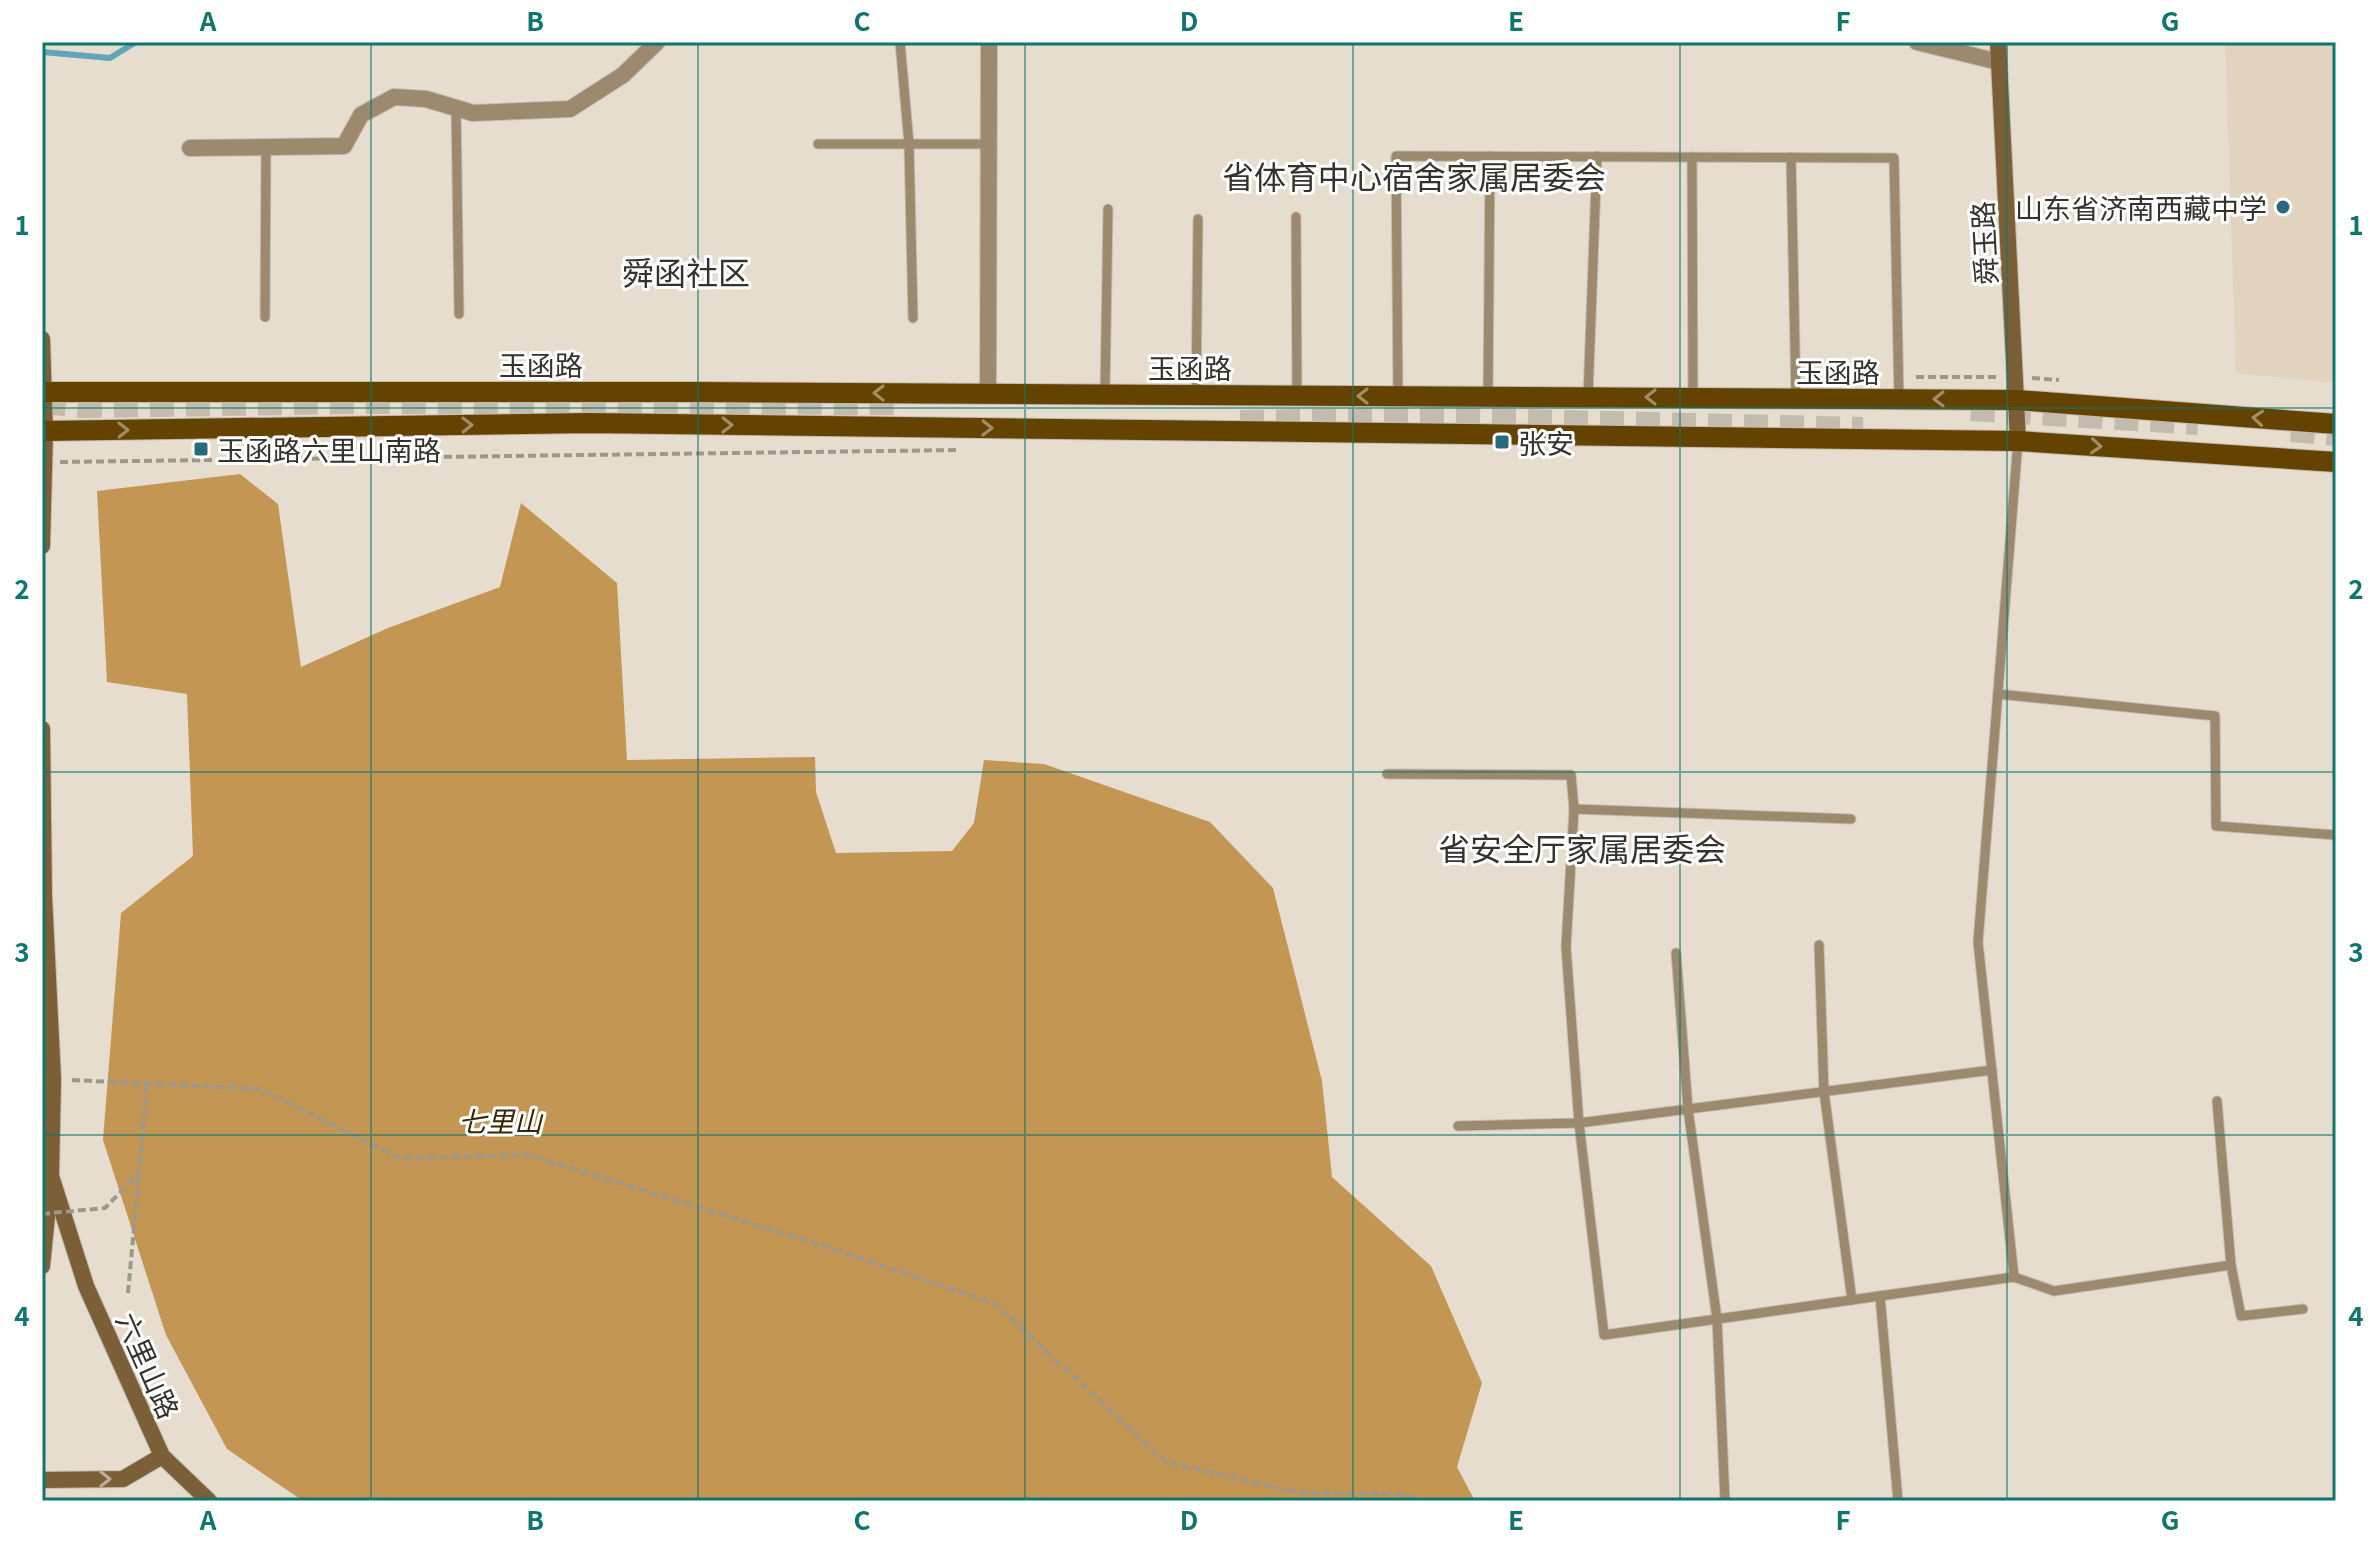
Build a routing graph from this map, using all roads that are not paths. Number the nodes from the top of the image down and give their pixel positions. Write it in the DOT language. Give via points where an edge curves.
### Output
graph roads {
  1 [pos="657,42"];
  2 [pos="900,42"];
  3 [pos="989,42"];
  4 [pos="1917,42"];
  5 [pos="1998,42"];
  6 [pos="1999,62"];
  7 [pos="456,108"];
  8 [pos="818,144"];
  9 [pos="909,144"];
  10 [pos="988,144"];
  11 [pos="266,147"];
  12 [pos="190,148"];
  13 [pos="1490,156"];
  14 [pos="1597,156"];
  15 [pos="1692,157"];
  16 [pos="1791,157"];
  17 [pos="1108,209"];
  18 [pos="1296,217"];
  19 [pos="1198,219"];
  20 [pos="459,314"];
  21 [pos="265,317"];
  22 [pos="913,318"];
  23 [pos="42,339"];
  24 [pos="43,392"];
  25 [pos="988,394"];
  26 [pos="1105,394"];
  27 [pos="1196,395"];
  28 [pos="1297,395"];
  29 [pos="1398,396"];
  30 [pos="1488,396"];
  31 [pos="1588,397"];
  32 [pos="1693,398"];
  33 [pos="1796,398"];
  34 [pos="1899,399"];
  35 [pos="2017,400"];
  36 [pos="2336,424"];
  37 [pos="44,431"];
  38 [pos="2018,441"];
  39 [pos="2336,462"];
  40 [pos="42,546"];
  41 [pos="1998,694"];
  42 [pos="42,729"];
  43 [pos="1387,774"];
  44 [pos="1574,809"];
  45 [pos="1851,819"];
  46 [pos="2336,835"];
  47 [pos="1819,945"];
  48 [pos="1676,953"];
  49 [pos="1992,1070"];
  50 [pos="1824,1092"];
  51 [pos="2217,1101"];
  52 [pos="1688,1109"];
  53 [pos="1579,1123"];
  54 [pos="1458,1126"];
  55 [pos="51,1176"];
  56 [pos="2231,1265"];
  57 [pos="42,1266"];
  58 [pos="2014,1277"];
  59 [pos="1880,1296"];
  60 [pos="1852,1300"];
  61 [pos="2303,1309"];
  62 [pos="1717,1319"];
  63 [pos="162,1456"];
  64 [pos="42,1480"];
  65 [pos="209,1501"];
  66 [pos="1725,1501"];
  67 [pos="1898,1501"];
  1 -- 7 [label="street" via="623,75 570,109 473,113"];
  2 -- 9 [label="lane"];
  3 -- 10 [label="street"];
  4 -- 6 [label="street"];
  5 -- 6 [label="main road, 舜玉路"];
  6 -- 35 [label="main road, 舜玉路"];
  7 -- 11 [label="street" via="394,97 361,115 344,146"];
  7 -- 20 [label="lane"];
  8 -- 9 [label="lane"];
  9 -- 10 [label="lane"];
  9 -- 22 [label="lane"];
  10 -- 25 [label="street"];
  11 -- 12 [label="street"];
  11 -- 21 [label="lane"];
  13 -- 14 [label="lane"];
  13 -- 29 [label="lane" via="1396,156"];
  13 -- 30 [label="lane"];
  14 -- 15 [label="lane"];
  14 -- 31 [label="lane"];
  15 -- 16 [label="lane"];
  15 -- 32 [label="lane"];
  16 -- 33 [label="lane"];
  16 -- 34 [label="lane" via="1894,158"];
  17 -- 26 [label="lane"];
  18 -- 28 [label="lane"];
  19 -- 27 [label="lane"];
  23 -- 24 [label="main road"];
  25 -- 24 [label="main road, 玉函路, one-way"];
  24 -- 37 [label="main road"];
  25 -- 26 [label="main road, 玉函路"];
  26 -- 27 [label="main road, 玉函路"];
  27 -- 28 [label="main road, 玉函路"];
  29 -- 28 [label="main road, 玉函路, one-way"];
  29 -- 30 [label="main road, 玉函路"];
  30 -- 31 [label="main road, 玉函路"];
  32 -- 31 [label="main road, 玉函路, one-way"];
  32 -- 33 [label="main road, 玉函路"];
  33 -- 34 [label="main road, 玉函路"];
  35 -- 34 [label="main road, 玉函路, one-way"];
  36 -- 35 [label="main road, 玉函路, one-way"];
  35 -- 38 [label="main road, 舜玉路"];
  37 -- 38 [label="main road, one-way" via="589,423"];
  37 -- 40 [label="main road"];
  38 -- 39 [label="main road, one-way"];
  38 -- 41 [label="lane"];
  41 -- 46 [label="lane" via="2215,716 2216,826"];
  41 -- 49 [label="lane" via="1978,942"];
  42 -- 55 [label="main road, 六里山路"];
  43 -- 44 [label="lane" via="1571,775"];
  44 -- 45 [label="lane"];
  44 -- 53 [label="lane" via="1566,947"];
  47 -- 50 [label="lane"];
  48 -- 52 [label="lane"];
  49 -- 50 [label="lane"];
  49 -- 58 [label="lane"];
  50 -- 52 [label="lane"];
  50 -- 60 [label="lane"];
  51 -- 56 [label="lane"];
  52 -- 53 [label="lane"];
  52 -- 62 [label="lane"];
  53 -- 54 [label="lane"];
  53 -- 62 [label="lane" via="1604,1335"];
  55 -- 57 [label="main road, 六里山路"];
  55 -- 63 [label="main road, 六里山路" via="86,1286"];
  56 -- 58 [label="lane" via="2054,1291"];
  56 -- 61 [label="lane" via="2241,1316"];
  58 -- 59 [label="lane"];
  59 -- 60 [label="lane"];
  59 -- 67 [label="lane"];
  60 -- 62 [label="lane"];
  62 -- 66 [label="lane"];
  64 -- 63 [label="main road, 六里山路, one-way" via="123,1479"];
  63 -- 65 [label="main road"];
}
